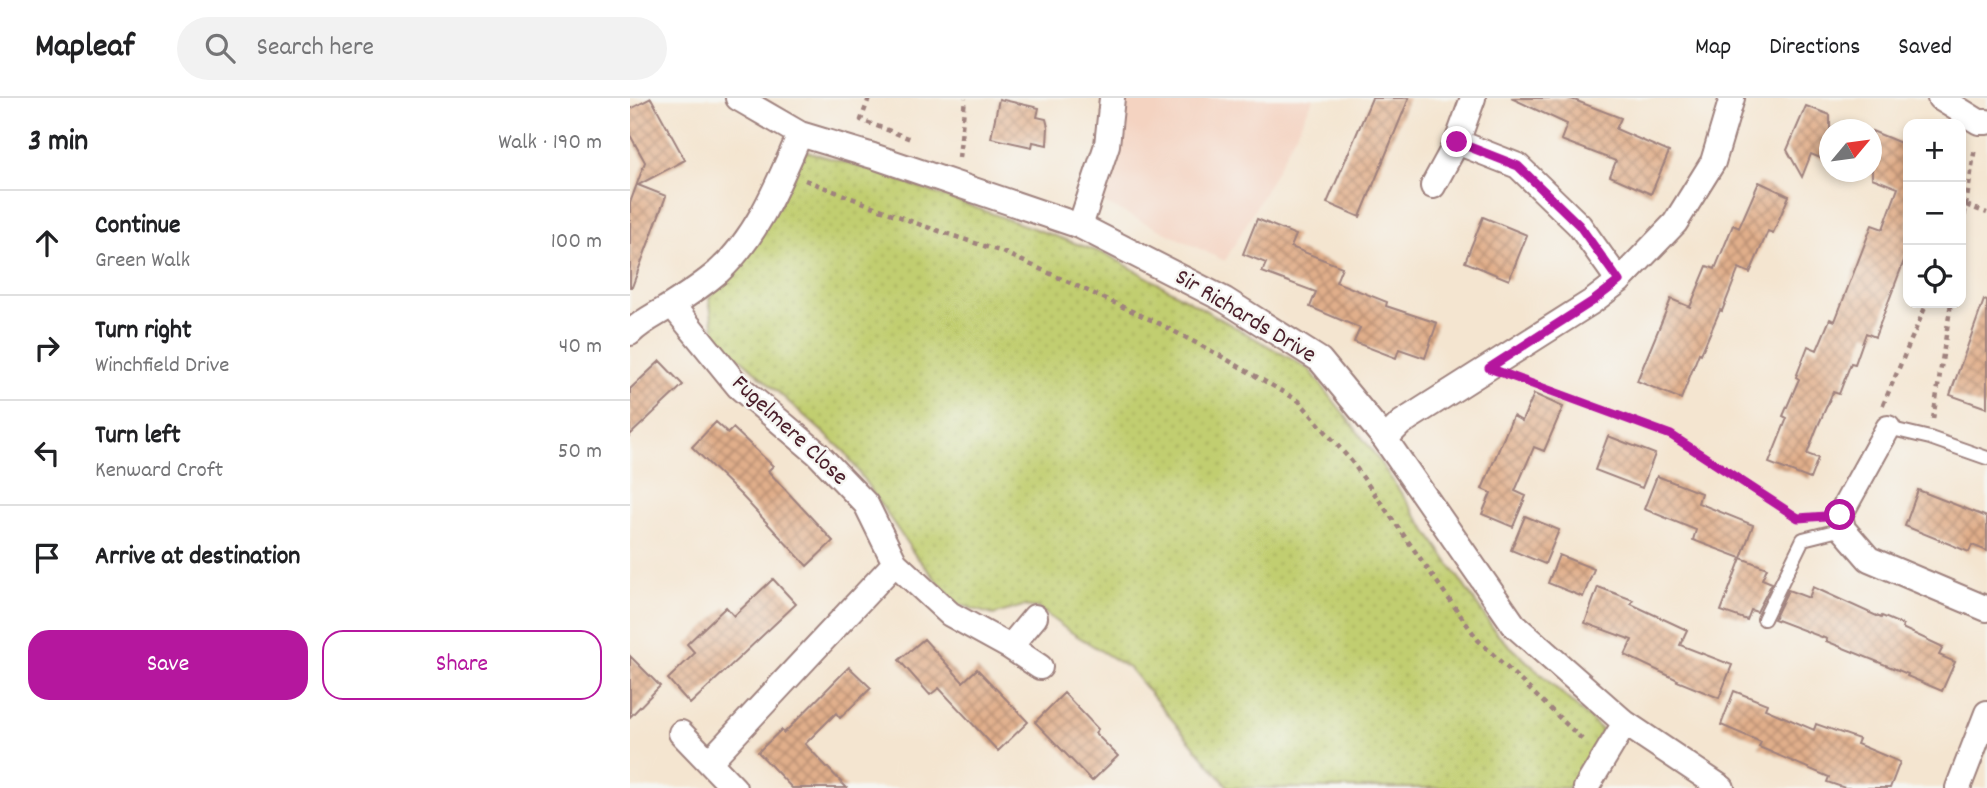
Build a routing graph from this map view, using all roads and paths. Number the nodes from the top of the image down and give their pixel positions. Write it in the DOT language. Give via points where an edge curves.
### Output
graph roads {
  1 [pos="738,98"];
  2 [pos="869,98"];
  3 [pos="965,98"];
  4 [pos="1112,98"];
  5 [pos="1473,98"];
  6 [pos="1732,98"];
  7 [pos="1940,98"];
  8 [pos="861,120"];
  9 [pos="1983,122"];
  10 [pos="800,134"];
  11 [pos="1457,142"];
  12 [pos="959,158"];
  13 [pos="784,172"];
  14 [pos="1433,186"];
  15 [pos="1966,205"];
  16 [pos="1987,213"];
  17 [pos="1080,226"];
  18 [pos="1619,281"];
  19 [pos="672,305"];
  20 [pos="1925,308"];
  21 [pos="1950,308"];
  22 [pos="630,333"];
  23 [pos="1489,368"];
  24 [pos="1888,428"];
  25 [pos="1930,438"];
  26 [pos="1385,439"];
  27 [pos="1987,458"];
  28 [pos="1842,522"];
  29 [pos="895,563"];
  30 [pos="1987,609"];
  31 [pos="1035,617"];
  32 [pos="1764,619"];
  33 [pos="1010,647"];
  34 [pos="1040,667"];
  35 [pos="1987,713"];
  36 [pos="1625,723"];
  37 [pos="681,733"];
  38 [pos="1604,759"];
  39 [pos="709,762"];
  40 [pos="734,788"];
  41 [pos="1586,788"];
  42 [pos="1722,788"];
  43 [pos="1958,788"];
  1 -- 10 [label="street, Sir Richards Drive"];
  2 -- 8 [label="path"];
  3 -- 12 [label="path"];
  4 -- 17 [label="street" via="1107,145"];
  5 -- 11 [label="street"];
  6 -- 18 [label="street" via="1707,172 1675,223"];
  7 -- 9 [label="street"];
  9 -- 15 [label="path"];
  10 -- 13 [label="street"];
  10 -- 17 [label="street, Sir Richards Drive"];
  11 -- 14 [label="street"];
  11 -- 18 [label="street" via="1518,166 1579,225"];
  13 -- 19 [label="street" via="746,240 719,271"];
  13 -- 38 [label="path" via="1005,253 1158,323 1298,401 1353,462 1478,640"];
  15 -- 16 [label="path"];
  17 -- 26 [label="street, Sir Richards Drive" via="1226,300 1320,360"];
  18 -- 23 [label="street"];
  19 -- 22 [label="street"];
  19 -- 29 [label="street, Fugelmere Close" via="738,386 817,453 866,504"];
  20 -- 24 [label="path" via="1880,411"];
  21 -- 25 [label="path"];
  23 -- 26 [label="street" via="1401,423"];
  23 -- 28 [label="path" via="1671,435 1798,518"];
  24 -- 25 [label="lane"];
  24 -- 28 [label="street"];
  25 -- 27 [label="lane"];
  26 -- 36 [label="street, Sir Richards Drive" via="1514,625"];
  28 -- 30 [label="street" via="1869,559"];
  28 -- 32 [label="lane" via="1803,539"];
  29 -- 33 [label="street, Fugelmere Close" via="950,614"];
  29 -- 39 [label="street"];
  31 -- 33 [label="street"];
  33 -- 34 [label="street, Fugelmere Close"];
  35 -- 43 [label="street"];
  36 -- 38 [label="street"];
  36 -- 42 [label="street, Sir Richards Drive"];
  37 -- 39 [label="street"];
  38 -- 41 [label="street"];
  39 -- 40 [label="street"];
}
